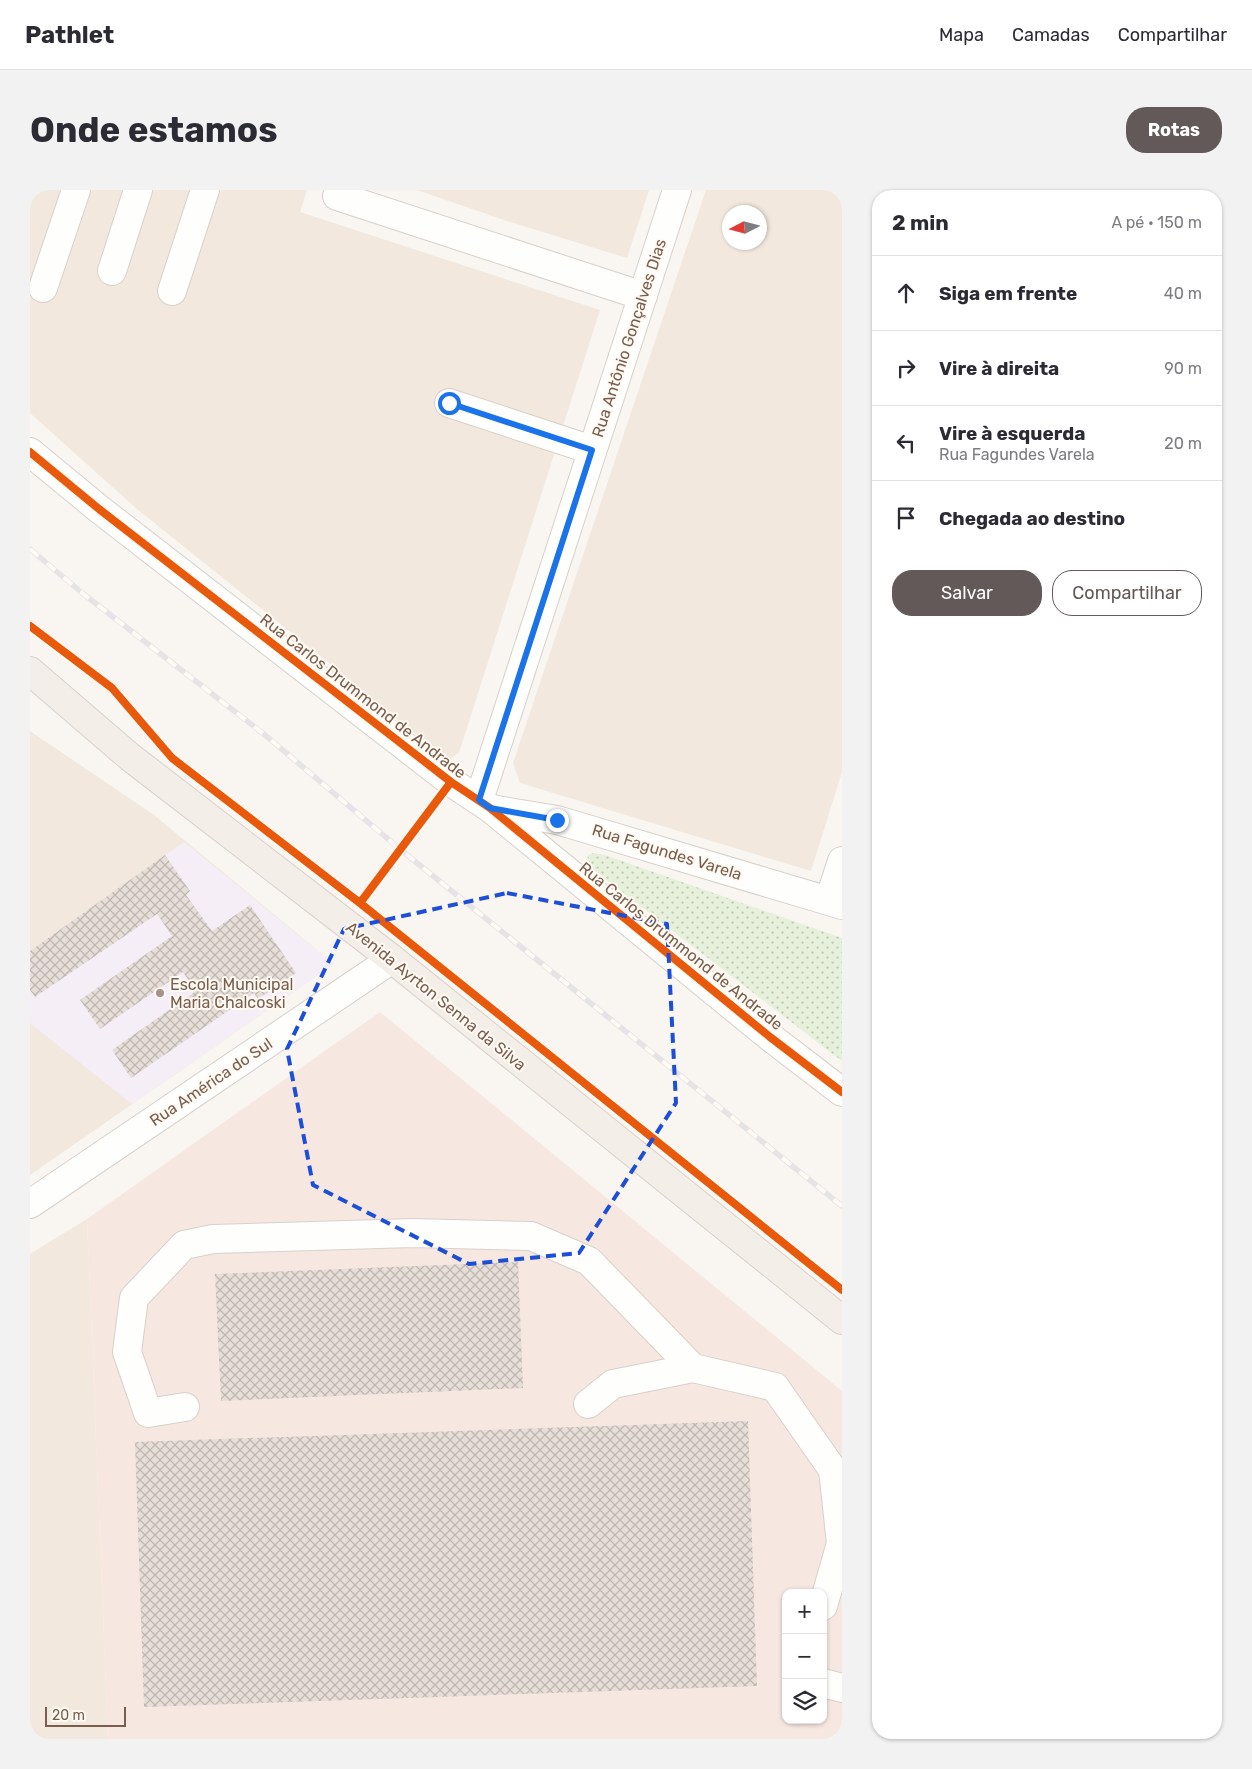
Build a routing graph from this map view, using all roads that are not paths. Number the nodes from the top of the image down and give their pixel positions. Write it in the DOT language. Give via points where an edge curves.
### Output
graph roads {
  1 [pos="76,190"];
  2 [pos="138,190"];
  3 [pos="205,190"];
  4 [pos="677,190"];
  5 [pos="337,196"];
  6 [pos="112,271"];
  7 [pos="43,288"];
  8 [pos="172,291"];
  9 [pos="643,296"];
  10 [pos="449,403"];
  11 [pos="592,450"];
  12 [pos="30,452"];
  13 [pos="30,671"];
  14 [pos="484,804"];
  15 [pos="842,861"];
  16 [pos="836,903"];
  17 [pos="392,959"];
  18 [pos="842,1092"];
  19 [pos="30,1204"];
  20 [pos="842,1320"];
  21 [pos="693,1368"];
  22 [pos="588,1404"];
  23 [pos="185,1407"];
  24 [pos="827,1592"];
  25 [pos="827,1684"];
  26 [pos="842,1688"];
  1 -- 7 [label="street"];
  2 -- 6 [label="street"];
  3 -- 8 [label="street"];
  4 -- 9 [label="street, Rua Antônio Gonçalves Dias"];
  5 -- 9 [label="street"];
  9 -- 11 [label="street, Rua Antônio Gonçalves Dias"];
  10 -- 11 [label="street"];
  11 -- 14 [label="street, Rua Antônio Gonçalves Dias"];
  12 -- 14 [label="street, Rua Carlos Drummond de Andrade" via="122,528"];
  13 -- 17 [label="main road, Avenida Ayrton Senna da Silva" via="130,757"];
  14 -- 16 [label="street, Rua Fagundes Varela" via="557,820"];
  14 -- 18 [label="street, Rua Carlos Drummond de Andrade"];
  15 -- 16 [label="street"];
  17 -- 19 [label="street, Rua América do Sul"];
  17 -- 20 [label="main road, Avenida Ayrton Senna da Silva"];
  21 -- 22 [label="street" via="613,1384"];
  21 -- 23 [label="street" via="588,1260 531,1236 414,1233 213,1239 184,1245 134,1298 127,1352 148,1413"];
  21 -- 24 [label="street" via="775,1387 833,1470 841,1543"];
  25 -- 26 [label="street"];
}
